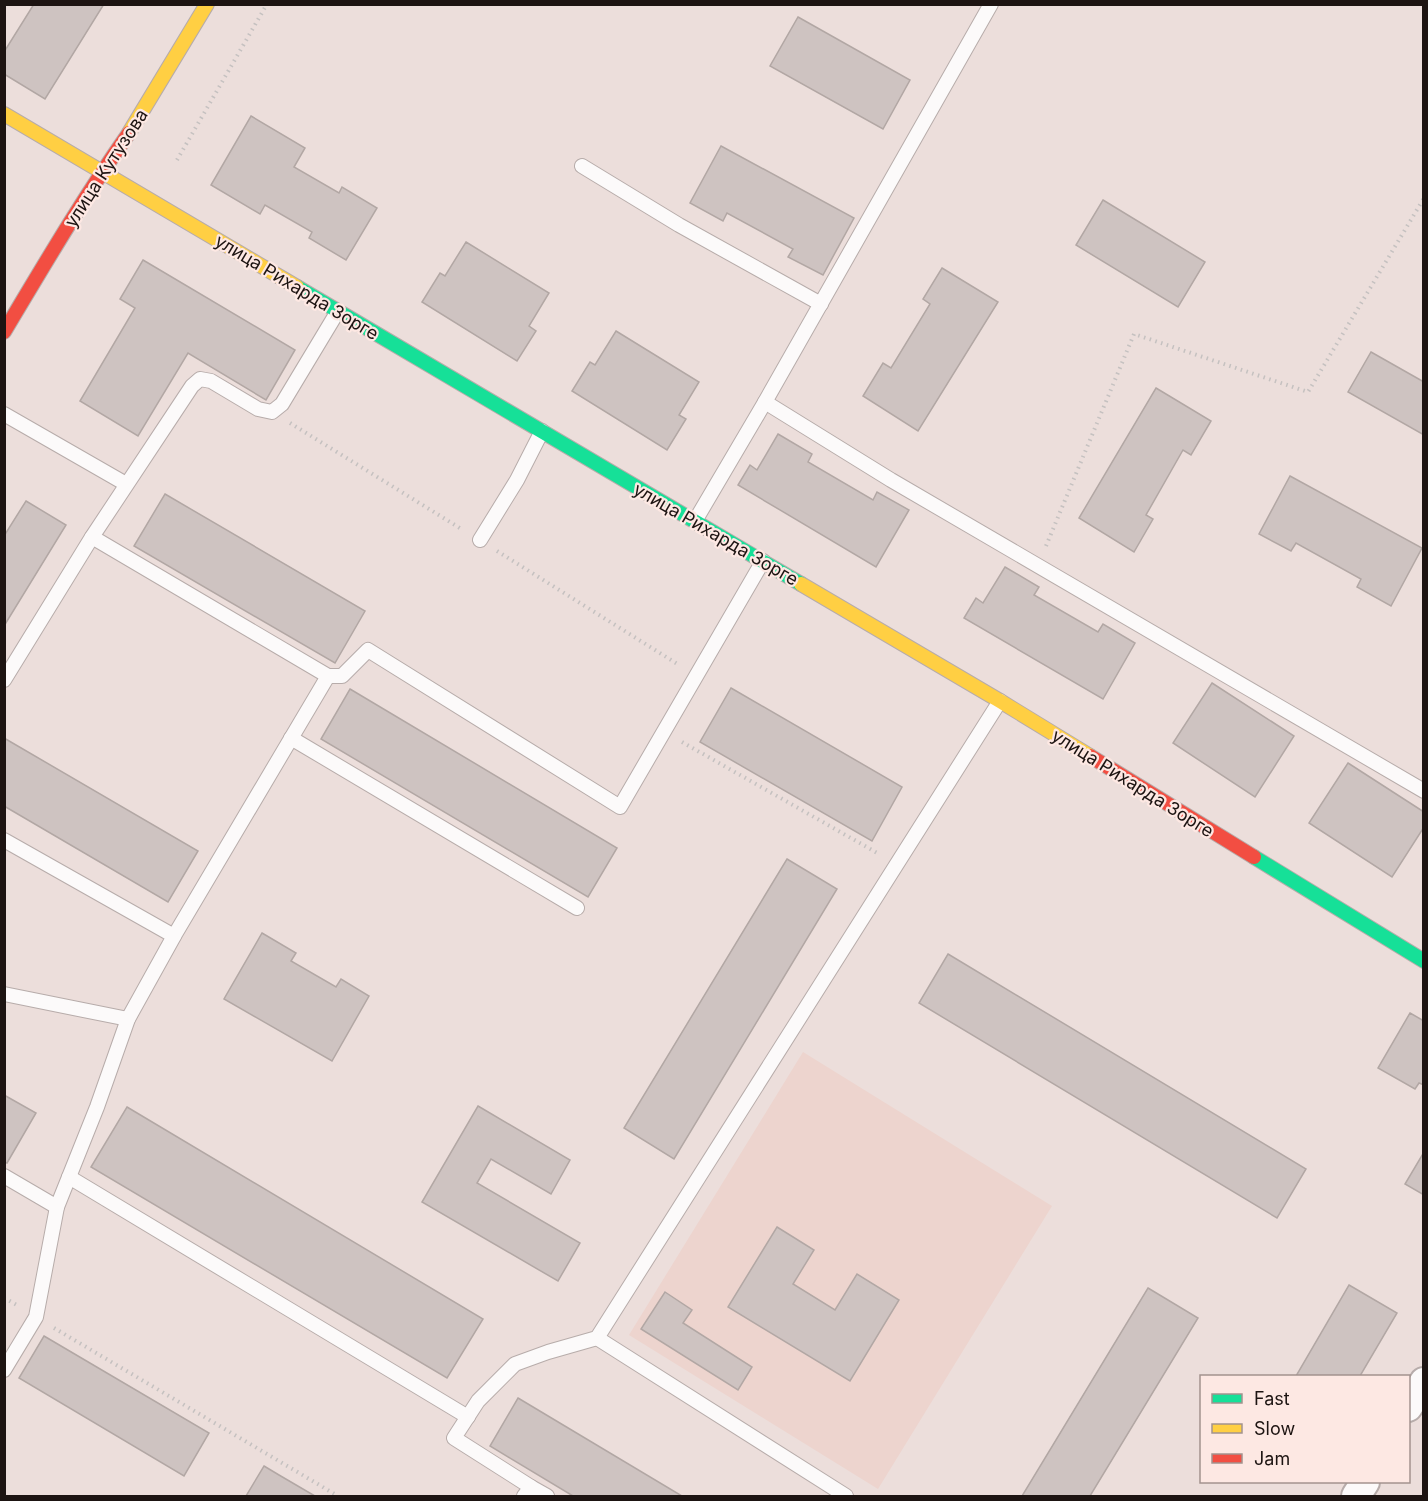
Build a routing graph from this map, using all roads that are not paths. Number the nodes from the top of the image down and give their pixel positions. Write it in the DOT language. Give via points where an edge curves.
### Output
graph roads {
  1 [pos="207,4"];
  2 [pos="991,4"];
  3 [pos="4,114"];
  4 [pos="582,166"];
  5 [pos="102,172"];
  6 [pos="821,304"];
  7 [pos="338,311"];
  8 [pos="4,332"];
  9 [pos="765,402"];
  10 [pos="4,414"];
  11 [pos="542,431"];
  12 [pos="126,484"];
  13 [pos="695,521"];
  14 [pos="92,537"];
  15 [pos="480,540"];
  16 [pos="763,561"];
  17 [pos="327,676"];
  18 [pos="4,680"];
  19 [pos="1000,701"];
  20 [pos="291,738"];
  21 [pos="1424,791"];
  22 [pos="4,840"];
  23 [pos="577,908"];
  24 [pos="174,936"];
  25 [pos="1424,961"];
  26 [pos="4,994"];
  27 [pos="129,1019"];
  28 [pos="4,1176"];
  29 [pos="69,1177"];
  30 [pos="57,1207"];
  31 [pos="597,1338"];
  32 [pos="4,1370"];
  33 [pos="1424,1382"];
  34 [pos="1410,1404"];
  35 [pos="468,1417"];
  36 [pos="1364,1483"];
  37 [pos="527,1492"];
  38 [pos="547,1497"];
  39 [pos="846,1497"];
  40 [pos="1356,1497"];
  1 -- 5 [label="street, улица Кутузова"];
  2 -- 6 [label="lane"];
  3 -- 5 [label="street, улица Рихарда Зорге"];
  4 -- 6 [label="lane"];
  5 -- 7 [label="street, улица Рихарда Зорге"];
  5 -- 8 [label="street, улица Кутузова"];
  6 -- 9 [label="lane"];
  7 -- 11 [label="street, улица Рихарда Зорге"];
  7 -- 12 [label="lane" via="282,404 272,412 258,409 211,381 200,379"];
  9 -- 13 [label="lane"];
  9 -- 21 [label="lane" via="891,480"];
  10 -- 12 [label="lane"];
  11 -- 13 [label="street, улица Рихарда Зорге"];
  11 -- 15 [label="lane"];
  12 -- 14 [label="lane"];
  13 -- 16 [label="street, улица Рихарда Зорге"];
  14 -- 17 [label="lane"];
  14 -- 18 [label="lane"];
  16 -- 17 [label="lane" via="620,807 368,650 342,676"];
  16 -- 19 [label="street, улица Рихарда Зорге"];
  17 -- 20 [label="lane"];
  19 -- 25 [label="street, улица Рихарда Зорге"];
  19 -- 31 [label="lane"];
  20 -- 23 [label="lane"];
  20 -- 24 [label="lane"];
  22 -- 24 [label="lane"];
  24 -- 27 [label="lane"];
  26 -- 27 [label="lane"];
  27 -- 29 [label="lane"];
  28 -- 30 [label="lane"];
  29 -- 30 [label="lane"];
  29 -- 35 [label="lane"];
  30 -- 32 [label="lane" via="36,1317"];
  31 -- 35 [label="lane" via="515,1364 478,1401"];
  31 -- 39 [label="lane"];
  33 -- 34 [label="street"];
  35 -- 37 [label="lane" via="454,1438"];
  36 -- 40 [label="street"];
  37 -- 38 [label="lane"];
}
